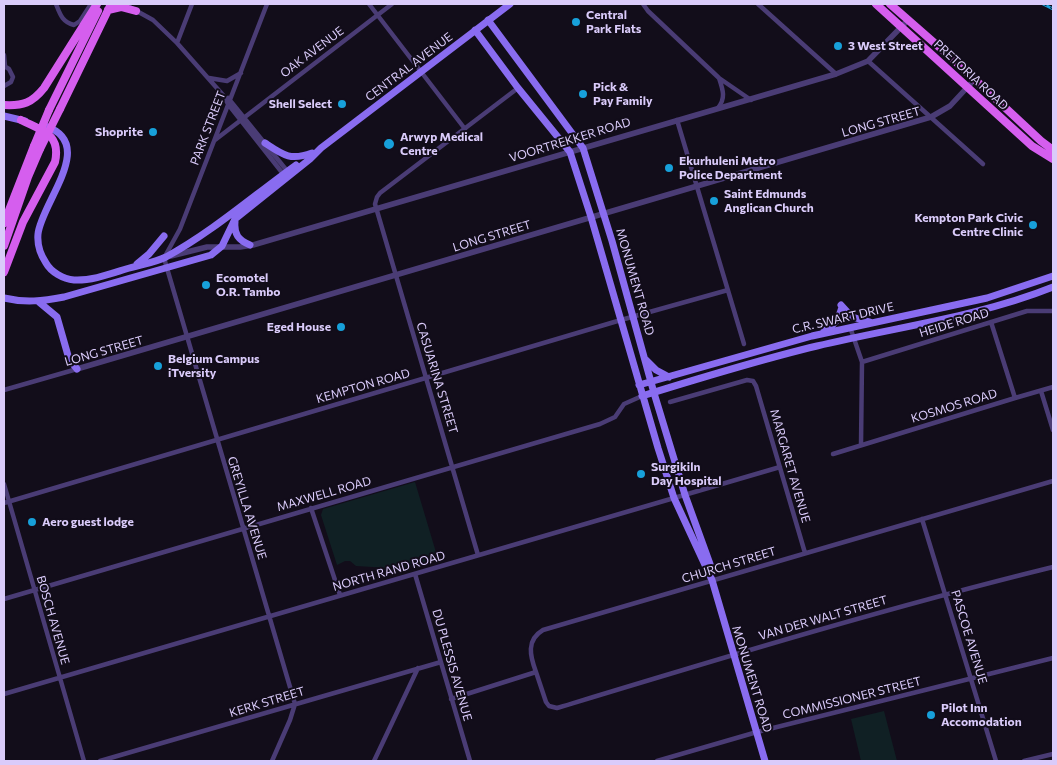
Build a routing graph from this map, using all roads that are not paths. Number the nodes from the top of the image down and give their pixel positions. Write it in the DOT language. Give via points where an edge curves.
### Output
graph roads {
  1 [pos="56,4"];
  2 [pos="91,4"];
  3 [pos="99,4"];
  4 [pos="124,4"];
  5 [pos="192,4"];
  6 [pos="267,4"];
  7 [pos="369,4"];
  8 [pos="392,4"];
  9 [pos="510,4"];
  10 [pos="643,4"];
  11 [pos="758,4"];
  12 [pos="876,4"];
  13 [pos="890,4"];
  14 [pos="109,7"];
  15 [pos="134,8"];
  16 [pos="377,15"];
  17 [pos="488,20"];
  18 [pos="908,20"];
  19 [pos="902,28"];
  20 [pos="475,30"];
  21 [pos="177,44"];
  22 [pos="4,55"];
  23 [pos="868,61"];
  24 [pos="4,66"];
  25 [pos="421,72"];
  26 [pos="241,73"];
  27 [pos="836,74"];
  28 [pos="207,77"];
  29 [pos="719,78"];
  30 [pos="974,80"];
  31 [pos="4,86"];
  32 [pos="968,87"];
  33 [pos="518,88"];
  34 [pos="751,100"];
  35 [pos="229,101"];
  36 [pos="4,105"];
  37 [pos="717,109"];
  38 [pos="4,116"];
  39 [pos="930,117"];
  40 [pos="243,119"];
  41 [pos="21,120"];
  42 [pos="677,120"];
  43 [pos="465,128"];
  44 [pos="213,141"];
  45 [pos="264,142"];
  46 [pos="37,148"];
  47 [pos="321,148"];
  48 [pos="583,148"];
  49 [pos="1053,150"];
  50 [pos="570,152"];
  51 [pos="312,153"];
  52 [pos="1053,159"];
  53 [pos="983,164"];
  54 [pos="287,175"];
  55 [pos="698,186"];
  56 [pos="375,208"];
  57 [pos="604,213"];
  58 [pos="591,217"];
  59 [pos="235,219"];
  60 [pos="4,223"];
  61 [pos="164,236"];
  62 [pos="4,246"];
  63 [pos="222,246"];
  64 [pos="250,246"];
  65 [pos="164,258"];
  66 [pos="135,266"];
  67 [pos="166,268"];
  68 [pos="4,272"];
  69 [pos="396,274"];
  70 [pos="1053,276"];
  71 [pos="1053,287"];
  72 [pos="728,290"];
  73 [pos="4,298"];
  74 [pos="39,302"];
  75 [pos="1053,311"];
  76 [pos="633,317"];
  77 [pos="620,320"];
  78 [pos="991,322"];
  79 [pos="874,323"];
  80 [pos="850,328"];
  81 [pos="812,336"];
  82 [pos="187,337"];
  83 [pos="854,338"];
  84 [pos="744,344"];
  85 [pos="644,358"];
  86 [pos="862,362"];
  87 [pos="77,369"];
  88 [pos="669,377"];
  89 [pos="426,378"];
  90 [pos="651,382"];
  91 [pos="639,385"];
  92 [pos="1053,387"];
  93 [pos="4,390"];
  94 [pos="1041,391"];
  95 [pos="654,392"];
  96 [pos="642,396"];
  97 [pos="1015,398"];
  98 [pos="670,402"];
  99 [pos="1053,430"];
  100 [pos="216,439"];
  101 [pos="861,445"];
  102 [pos="833,454"];
  103 [pos="453,467"];
  104 [pos="780,467"];
  105 [pos="1053,481"];
  106 [pos="4,484"];
  107 [pos="685,495"];
  108 [pos="674,498"];
  109 [pos="6,502"];
  110 [pos="311,508"];
  111 [pos="922,519"];
  112 [pos="244,528"];
  113 [pos="804,552"];
  114 [pos="478,555"];
  115 [pos="1053,567"];
  116 [pos="415,574"];
  117 [pos="711,577"];
  118 [pos="35,590"];
  119 [pos="946,594"];
  120 [pos="340,595"];
  121 [pos="4,599"];
  122 [pos="269,617"];
  123 [pos="733,654"];
  124 [pos="1053,658"];
  125 [pos="441,662"];
  126 [pos="418,668"];
  127 [pos="536,672"];
  128 [pos="59,678"];
  129 [pos="971,679"];
  130 [pos="4,694"];
  131 [pos="451,699"];
  132 [pos="294,704"];
  133 [pos="757,732"];
  134 [pos="1053,754"];
  135 [pos="84,761"];
  136 [pos="100,761"];
  137 [pos="272,761"];
  138 [pos="374,761"];
  139 [pos="470,761"];
  140 [pos="657,761"];
  141 [pos="765,761"];
  142 [pos="996,761"];
  143 [pos="1024,761"];
  1 -- 2 [label="street" via="62,19 74,24 80,21"];
  3 -- 36 [label="main road" via="37,97 27,103"];
  3 -- 46 [label="main road, bridge" via="49,110"];
  4 -- 15 [label="street"];
  5 -- 21 [label="street"];
  6 -- 26 [label="street, PARK STREET"];
  7 -- 16 [label="street"];
  8 -- 16 [label="street, OAK AVENUE"];
  9 -- 17 [label="main road, CENTRAL AVENUE"];
  10 -- 29 [label="street"];
  11 -- 27 [label="street"];
  12 -- 19 [label="main road, PRETORIA ROAD"];
  13 -- 18 [label="main road, PRETORIA ROAD"];
  14 -- 15 [label="main road"];
  14 -- 46 [label="main road, bridge" via="60,109"];
  15 -- 21 [label="street" via="153,20"];
  16 -- 25 [label="street"];
  16 -- 40 [label="street, OAK AVENUE"];
  17 -- 20 [label="main road, CENTRAL AVENUE"];
  17 -- 48 [label="main road, MONUMENT ROAD"];
  18 -- 19 [label="street, VOORTREKKER ROAD"];
  18 -- 30 [label="main road, PRETORIA ROAD"];
  19 -- 23 [label="street, VOORTREKKER ROAD"];
  19 -- 32 [label="main road, PRETORIA ROAD"];
  20 -- 25 [label="main road, CENTRAL AVENUE"];
  20 -- 33 [label="main road, MONUMENT ROAD"];
  21 -- 28 [label="street"];
  22 -- 24 [label="street"];
  23 -- 27 [label="street, VOORTREKKER ROAD"];
  23 -- 39 [label="street"];
  24 -- 31 [label="street" via="12,72 11,82"];
  25 -- 43 [label="street"];
  25 -- 47 [label="main road, CENTRAL AVENUE"];
  26 -- 28 [label="street" via="228,81"];
  26 -- 35 [label="street, PARK STREET"];
  27 -- 34 [label="street, VOORTREKKER ROAD"];
  28 -- 35 [label="street"];
  29 -- 34 [label="street"];
  29 -- 37 [label="street" via="724,97"];
  30 -- 32 [label="street, LONG STREET"];
  30 -- 49 [label="main road, PRETORIA ROAD"];
  32 -- 39 [label="street, LONG STREET" via="950,106"];
  32 -- 52 [label="main road, PRETORIA ROAD" via="1032,146"];
  33 -- 43 [label="street"];
  33 -- 50 [label="main road, MONUMENT ROAD"];
  34 -- 37 [label="street, VOORTREKKER ROAD"];
  35 -- 40 [label="street"];
  35 -- 44 [label="street, PARK STREET"];
  37 -- 42 [label="street, VOORTREKKER ROAD"];
  38 -- 41 [label="main road"];
  39 -- 53 [label="street"];
  39 -- 55 [label="street, LONG STREET"];
  40 -- 44 [label="street, OAK AVENUE"];
  40 -- 45 [label="street"];
  40 -- 54 [label="street"];
  41 -- 66 [label="main road" via="56,130 67,147 66,166 37,236 41,256 48,267 68,279 81,280"];
  41 -- 68 [label="main road" via="51,136 57,152 55,162 23,222"];
  42 -- 48 [label="street, VOORTREKKER ROAD"];
  42 -- 55 [label="street"];
  43 -- 56 [label="street" via="380,193"];
  44 -- 65 [label="street, PARK STREET" via="180,229"];
  45 -- 51 [label="main road" via="293,157"];
  45 -- 54 [label="street"];
  46 -- 60 [label="main road"];
  46 -- 62 [label="main road"];
  47 -- 51 [label="main road, CENTRAL AVENUE"];
  47 -- 54 [label="main road, CENTRAL AVENUE"];
  48 -- 50 [label="street, VOORTREKKER ROAD"];
  48 -- 57 [label="main road, MONUMENT ROAD"];
  50 -- 56 [label="street, VOORTREKKER ROAD"];
  50 -- 58 [label="main road, MONUMENT ROAD"];
  51 -- 54 [label="main road, CENTRAL AVENUE"];
  54 -- 59 [label="main road"];
  54 -- 65 [label="main road, CENTRAL AVENUE"];
  55 -- 57 [label="street, LONG STREET"];
  55 -- 72 [label="street"];
  56 -- 64 [label="street, VOORTREKKER ROAD"];
  56 -- 69 [label="street, CASUARINA STREET"];
  57 -- 58 [label="street, LONG STREET"];
  57 -- 76 [label="main road, MONUMENT ROAD"];
  58 -- 69 [label="street, LONG STREET"];
  58 -- 77 [label="main road, MONUMENT ROAD"];
  59 -- 63 [label="main road"];
  59 -- 64 [label="main road" via="236,236"];
  61 -- 66 [label="main road"];
  63 -- 64 [label="street, VOORTREKKER ROAD"];
  63 -- 65 [label="street, VOORTREKKER ROAD"];
  63 -- 67 [label="main road" via="205,257"];
  65 -- 66 [label="main road"];
  65 -- 67 [label="street, GREYILLA AVENUE"];
  67 -- 74 [label="main road"];
  67 -- 82 [label="street, GREYILLA AVENUE"];
  69 -- 82 [label="street, LONG STREET"];
  69 -- 89 [label="street, CASUARINA STREET"];
  70 -- 79 [label="main road, C.R. SWART DRIVE" via="987,298"];
  71 -- 83 [label="main road, C.R. SWART DRIVE" via="986,308"];
  72 -- 76 [label="street, KEMPTON ROAD"];
  72 -- 84 [label="street"];
  73 -- 74 [label="main road"];
  74 -- 87 [label="main road" via="57,317 69,358"];
  75 -- 78 [label="street, HEIDE ROAD" via="1027,312"];
  76 -- 77 [label="street, KEMPTON ROAD"];
  76 -- 85 [label="main road, MONUMENT ROAD"];
  77 -- 89 [label="street, KEMPTON ROAD"];
  77 -- 91 [label="main road, MONUMENT ROAD"];
  78 -- 86 [label="street, HEIDE ROAD"];
  78 -- 97 [label="street"];
  79 -- 80 [label="main road, C.R. SWART DRIVE"];
  79 -- 81 [label="main road" via="855,318 842,306 840,317 833,326"];
  80 -- 81 [label="main road, C.R. SWART DRIVE"];
  80 -- 83 [label="street"];
  81 -- 88 [label="main road, C.R. SWART DRIVE"];
  82 -- 87 [label="street, LONG STREET"];
  82 -- 100 [label="street, GREYILLA AVENUE"];
  83 -- 86 [label="street"];
  83 -- 95 [label="main road, C.R. SWART DRIVE"];
  85 -- 88 [label="main road"];
  85 -- 90 [label="main road, MONUMENT ROAD"];
  86 -- 101 [label="street"];
  87 -- 93 [label="street, LONG STREET"];
  88 -- 90 [label="main road, C.R. SWART DRIVE"];
  89 -- 100 [label="street, KEMPTON ROAD"];
  89 -- 103 [label="street, CASUARINA STREET"];
  90 -- 91 [label="main road, C.R. SWART DRIVE"];
  90 -- 95 [label="main road, MONUMENT ROAD"];
  91 -- 96 [label="main road, MONUMENT ROAD"];
  92 -- 94 [label="street, KOSMOS ROAD"];
  94 -- 97 [label="street, KOSMOS ROAD"];
  94 -- 99 [label="street"];
  95 -- 96 [label="main road, C.R. SWART DRIVE"];
  95 -- 107 [label="main road, MONUMENT ROAD"];
  96 -- 103 [label="street, MAXWELL ROAD" via="624,404 615,417 600,424"];
  96 -- 108 [label="main road, MONUMENT ROAD"];
  97 -- 101 [label="street, KOSMOS ROAD"];
  98 -- 104 [label="street, MARGARET AVENUE" via="751,380 755,384"];
  100 -- 109 [label="street, KEMPTON ROAD"];
  100 -- 112 [label="street, GREYILLA AVENUE"];
  101 -- 102 [label="street, KOSMOS ROAD"];
  103 -- 110 [label="street, MAXWELL ROAD"];
  103 -- 114 [label="street, CASUARINA STREET"];
  104 -- 107 [label="street, NORTH RAND ROAD"];
  104 -- 113 [label="street, MARGARET AVENUE"];
  105 -- 111 [label="street, CHURCH STREET"];
  106 -- 109 [label="street, BOSCH AVENUE"];
  107 -- 108 [label="street, NORTH RAND ROAD"];
  107 -- 117 [label="main road, MONUMENT ROAD"];
  108 -- 114 [label="street, NORTH RAND ROAD"];
  108 -- 117 [label="main road, MONUMENT ROAD"];
  109 -- 118 [label="street, BOSCH AVENUE"];
  110 -- 112 [label="street, MAXWELL ROAD"];
  110 -- 120 [label="street"];
  111 -- 113 [label="street, CHURCH STREET"];
  111 -- 119 [label="street, PASCOE AVENUE"];
  112 -- 118 [label="street, MAXWELL ROAD"];
  112 -- 122 [label="street, GREYILLA AVENUE"];
  113 -- 117 [label="street, CHURCH STREET"];
  114 -- 116 [label="street, NORTH RAND ROAD"];
  115 -- 119 [label="street, VAN DER WALT STREET"];
  116 -- 120 [label="street, NORTH RAND ROAD"];
  116 -- 125 [label="street, DU PLESSIS AVENUE"];
  117 -- 123 [label="main road, MONUMENT ROAD"];
  117 -- 127 [label="street, CHURCH STREET" via="543,630 535,636 530,648"];
  118 -- 121 [label="street, MAXWELL ROAD"];
  118 -- 128 [label="street, BOSCH AVENUE"];
  119 -- 123 [label="street, VAN DER WALT STREET"];
  119 -- 129 [label="street, PASCOE AVENUE"];
  120 -- 122 [label="street, NORTH RAND ROAD"];
  122 -- 128 [label="street, NORTH RAND ROAD"];
  122 -- 132 [label="street, GREYILLA AVENUE"];
  123 -- 127 [label="street, VAN DER WALT STREET" via="557,708 546,702"];
  123 -- 133 [label="main road, MONUMENT ROAD"];
  124 -- 129 [label="street, COMMISSIONER STREET"];
  125 -- 126 [label="street, KERK STREET"];
  125 -- 131 [label="street, DU PLESSIS AVENUE"];
  126 -- 132 [label="street, KERK STREET"];
  126 -- 138 [label="street"];
  127 -- 131 [label="street"];
  128 -- 130 [label="street, NORTH RAND ROAD"];
  128 -- 135 [label="street, BOSCH AVENUE"];
  129 -- 133 [label="street, COMMISSIONER STREET"];
  129 -- 142 [label="street, PASCOE AVENUE"];
  131 -- 139 [label="street, DU PLESSIS AVENUE"];
  132 -- 136 [label="street, KERK STREET"];
  132 -- 137 [label="street"];
  133 -- 140 [label="street, COMMISSIONER STREET"];
  133 -- 141 [label="main road, MONUMENT ROAD"];
  134 -- 143 [label="street"];
}
